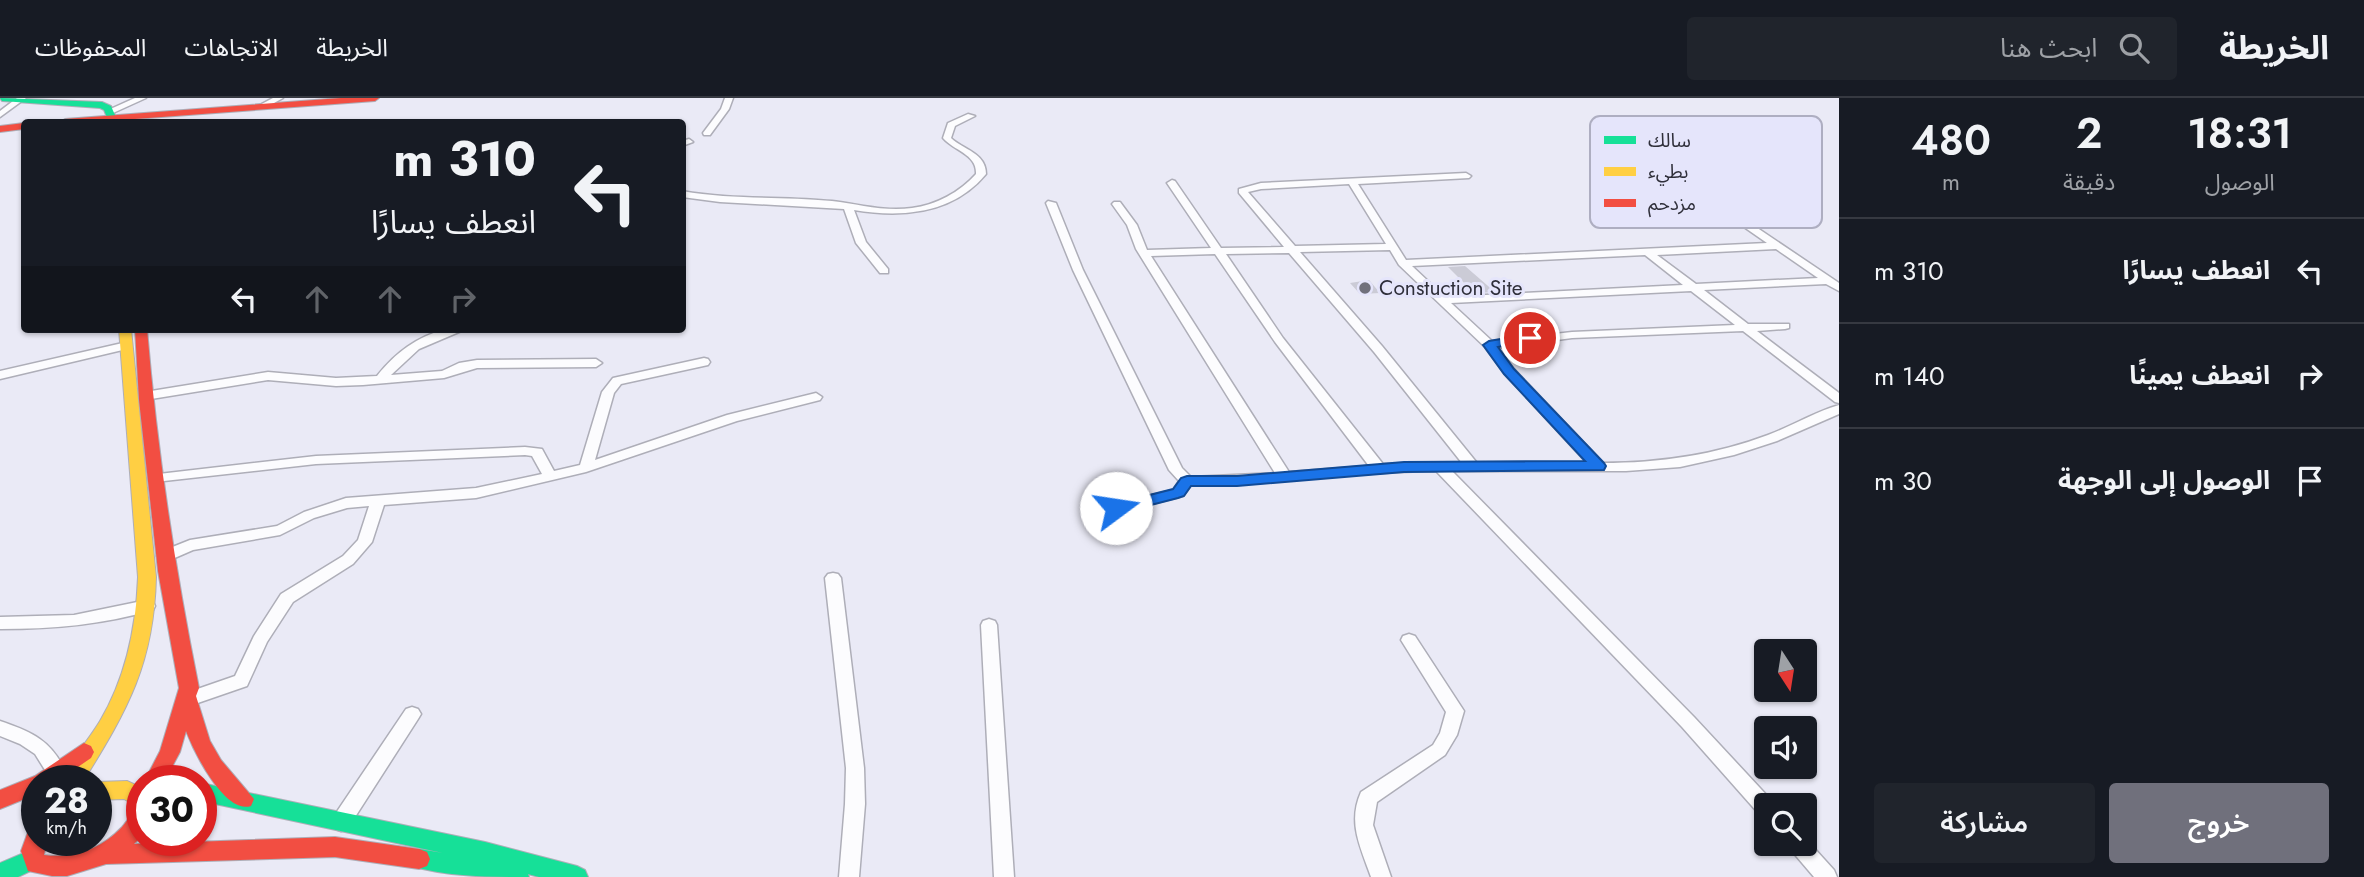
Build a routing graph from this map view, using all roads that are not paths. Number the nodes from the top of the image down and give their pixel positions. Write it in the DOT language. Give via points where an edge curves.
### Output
graph roads {
  1 [pos="14,98"];
  2 [pos="142,98"];
  3 [pos="279,98"];
  4 [pos="375,98"];
  5 [pos="729,98"];
  6 [pos="262,106"];
  7 [pos="155,114"];
  8 [pos="0,115"];
  9 [pos="971,116"];
  10 [pos="107,119"];
  11 [pos="139,119"];
  12 [pos="21,126"];
  13 [pos="0,129"];
  14 [pos="707,134"];
  15 [pos="1466,176"];
  16 [pos="1172,183"];
  17 [pos="1353,183"];
  18 [pos="686,194"];
  19 [pos="1051,203"];
  20 [pos="1117,204"];
  21 [pos="848,206"];
  22 [pos="1750,228"];
  23 [pos="1776,246"];
  24 [pos="1393,247"];
  25 [pos="1292,250"];
  26 [pos="1217,251"];
  27 [pos="1647,252"];
  28 [pos="1144,253"];
  29 [pos="1404,263"];
  30 [pos="884,271"];
  31 [pos="1826,281"];
  32 [pos="1692,288"];
  33 [pos="1839,288"];
  34 [pos="1443,300"];
  35 [pos="1785,326"];
  36 [pos="1743,328"];
  37 [pos="141,333"];
  38 [pos="450,333"];
  39 [pos="126,337"];
  40 [pos="1489,345"];
  41 [pos="704,362"];
  42 [pos="596,363"];
  43 [pos="0,375"];
  44 [pos="381,379"];
  45 [pos="145,396"];
  46 [pos="816,397"];
  47 [pos="1839,399"];
  48 [pos="1839,409"];
  49 [pos="1439,466"];
  50 [pos="1472,466"];
  51 [pos="1598,466"];
  52 [pos="586,468"];
  53 [pos="1379,469"];
  54 [pos="550,475"];
  55 [pos="1284,476"];
  56 [pos="155,478"];
  57 [pos="1187,481"];
  58 [pos="378,500"];
  59 [pos="1116,508"];
  60 [pos="166,564"];
  61 [pos="147,577"];
  62 [pos="833,578"];
  63 [pos="147,606"];
  64 [pos="0,623"];
  65 [pos="989,625"];
  66 [pos="1409,640"];
  67 [pos="189,693"];
  68 [pos="412,714"];
  69 [pos="0,728"];
  70 [pos="54,765"];
  71 [pos="71,765"];
  72 [pos="163,765"];
  73 [pos="21,792"];
  74 [pos="217,795"];
  75 [pos="1754,795"];
  76 [pos="21,799"];
  77 [pos="243,799"];
  78 [pos="0,802"];
  79 [pos="341,822"];
  80 [pos="126,841"];
  81 [pos="33,856"];
  82 [pos="1809,856"];
  83 [pos="34,861"];
  84 [pos="96,865"];
  85 [pos="0,874"];
  86 [pos="15,877"];
  87 [pos="518,877"];
  88 [pos="576,877"];
  89 [pos="849,877"];
  90 [pos="1004,877"];
  91 [pos="1381,877"];
  92 [pos="1828,877"];
  1 -- 8 [label="street"];
  1 -- 10 [label="main road" via="68,102 96,110"];
  2 -- 10 [label="street"];
  3 -- 6 [label="street"];
  4 -- 6 [label="main road"];
  5 -- 14 [label="street"];
  6 -- 7 [label="main road"];
  7 -- 10 [label="main road"];
  7 -- 11 [label="main road"];
  9 -- 21 [label="street" via="951,125 946,134 953,146 981,163 975,181 943,201 911,211"];
  12 -- 13 [label="main road"];
  15 -- 17 [label="street"];
  16 -- 26 [label="street"];
  17 -- 24 [label="street"];
  17 -- 25 [label="street" via="1261,186 1242,191"];
  18 -- 21 [label="street"];
  19 -- 57 [label="street" via="1077,270 1176,470"];
  20 -- 28 [label="street"];
  21 -- 30 [label="street" via="861,243"];
  22 -- 23 [label="street"];
  23 -- 27 [label="street"];
  23 -- 31 [label="street"];
  24 -- 25 [label="street"];
  24 -- 29 [label="street"];
  25 -- 26 [label="street"];
  25 -- 50 [label="street"];
  26 -- 28 [label="street"];
  26 -- 53 [label="street"];
  27 -- 29 [label="street"];
  27 -- 32 [label="street"];
  28 -- 55 [label="street"];
  29 -- 34 [label="street"];
  31 -- 32 [label="street"];
  31 -- 33 [label="street"];
  32 -- 34 [label="street"];
  32 -- 36 [label="street"];
  34 -- 40 [label="street"];
  35 -- 36 [label="street"];
  36 -- 40 [label="street" via="1572,335"];
  36 -- 47 [label="street"];
  37 -- 45 [label="main road"];
  38 -- 44 [label="street" via="409,349"];
  39 -- 43 [label="street"];
  39 -- 61 [label="main road"];
  40 -- 51 [label="street"];
  41 -- 52 [label="street" via="617,381 608,392"];
  42 -- 44 [label="street" via="463,366 444,374"];
  44 -- 45 [label="street" via="336,382 268,376"];
  45 -- 56 [label="main road"];
  46 -- 52 [label="street" via="732,418"];
  48 -- 51 [label="street" via="1772,438 1697,460"];
  49 -- 50 [label="street"];
  49 -- 53 [label="street"];
  49 -- 75 [label="street"];
  50 -- 51 [label="street"];
  52 -- 54 [label="street"];
  53 -- 55 [label="street"];
  54 -- 56 [label="street" via="537,452 525,451 316,460"];
  54 -- 58 [label="street" via="476,493"];
  55 -- 57 [label="street"];
  56 -- 60 [label="main road"];
  57 -- 59 [label="street" via="1178,493"];
  58 -- 60 [label="street" via="346,503 280,530 190,545"];
  58 -- 67 [label="street" via="365,542 348,560 287,598 241,681"];
  60 -- 61 [label="main road"];
  60 -- 67 [label="main road"];
  61 -- 63 [label="main road"];
  62 -- 89 [label="street" via="855,768"];
  63 -- 64 [label="street" via="105,618 55,624"];
  63 -- 71 [label="main road" via="134,673 106,731"];
  65 -- 90 [label="street"];
  66 -- 91 [label="street" via="1455,711 1439,750 1368,798 1363,825"];
  67 -- 72 [label="main road"];
  67 -- 77 [label="main road" via="191,718 202,748 219,775"];
  68 -- 79 [label="street"];
  69 -- 70 [label="street" via="39,744"];
  73 -- 78 [label="main road"];
  74 -- 77 [label="main road"];
  76 -- 78 [label="main road"];
  77 -- 79 [label="main road"];
  79 -- 88 [label="main road" via="485,852"];
  80 -- 84 [label="main road"];
  81 -- 83 [label="main road"];
  82 -- 92 [label="street"];
  83 -- 84 [label="main road" via="49,872"];
  83 -- 85 [label="main road"];
  83 -- 86 [label="street"];
  84 -- 87 [label="main road" via="281,847 335,847"];
}
